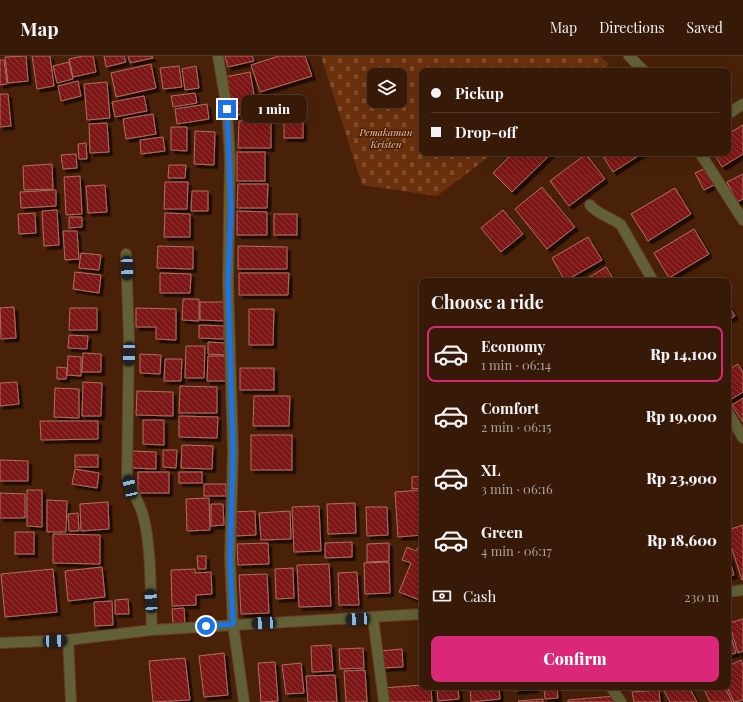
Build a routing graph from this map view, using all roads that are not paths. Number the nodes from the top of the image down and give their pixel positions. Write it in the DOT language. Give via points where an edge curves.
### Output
graph roads {
  1 [pos="218,56"];
  2 [pos="629,56"];
  3 [pos="641,68"];
  4 [pos="743,104"];
  5 [pos="731,112"];
  6 [pos="702,156"];
  7 [pos="590,206"];
  8 [pos="743,220"];
  9 [pos="126,254"];
  10 [pos="651,278"];
  11 [pos="731,417"];
  12 [pos="743,438"];
  13 [pos="743,590"];
  14 [pos="731,592"];
  15 [pos="419,614"];
  16 [pos="373,618"];
  17 [pos="233,624"];
  18 [pos="152,630"];
  19 [pos="68,640"];
  20 [pos="0,643"];
  21 [pos="612,690"];
  22 [pos="71,702"];
  23 [pos="244,702"];
  24 [pos="384,702"];
  25 [pos="621,702"];
  1 -- 17 [label="street" via="227,109 230,160 228,283 233,451 230,559"];
  2 -- 3 [label="street"];
  4 -- 5 [label="street"];
  6 -- 8 [label="street"];
  7 -- 10 [label="street" via="620,225"];
  9 -- 18 [label="street" via="129,339 127,477 139,502 146,530"];
  11 -- 12 [label="street"];
  13 -- 14 [label="street"];
  15 -- 16 [label="street"];
  16 -- 17 [label="street"];
  16 -- 24 [label="street"];
  17 -- 18 [label="street"];
  17 -- 23 [label="street"];
  18 -- 19 [label="street"];
  19 -- 20 [label="street"];
  19 -- 22 [label="street"];
  21 -- 25 [label="street"];
}
